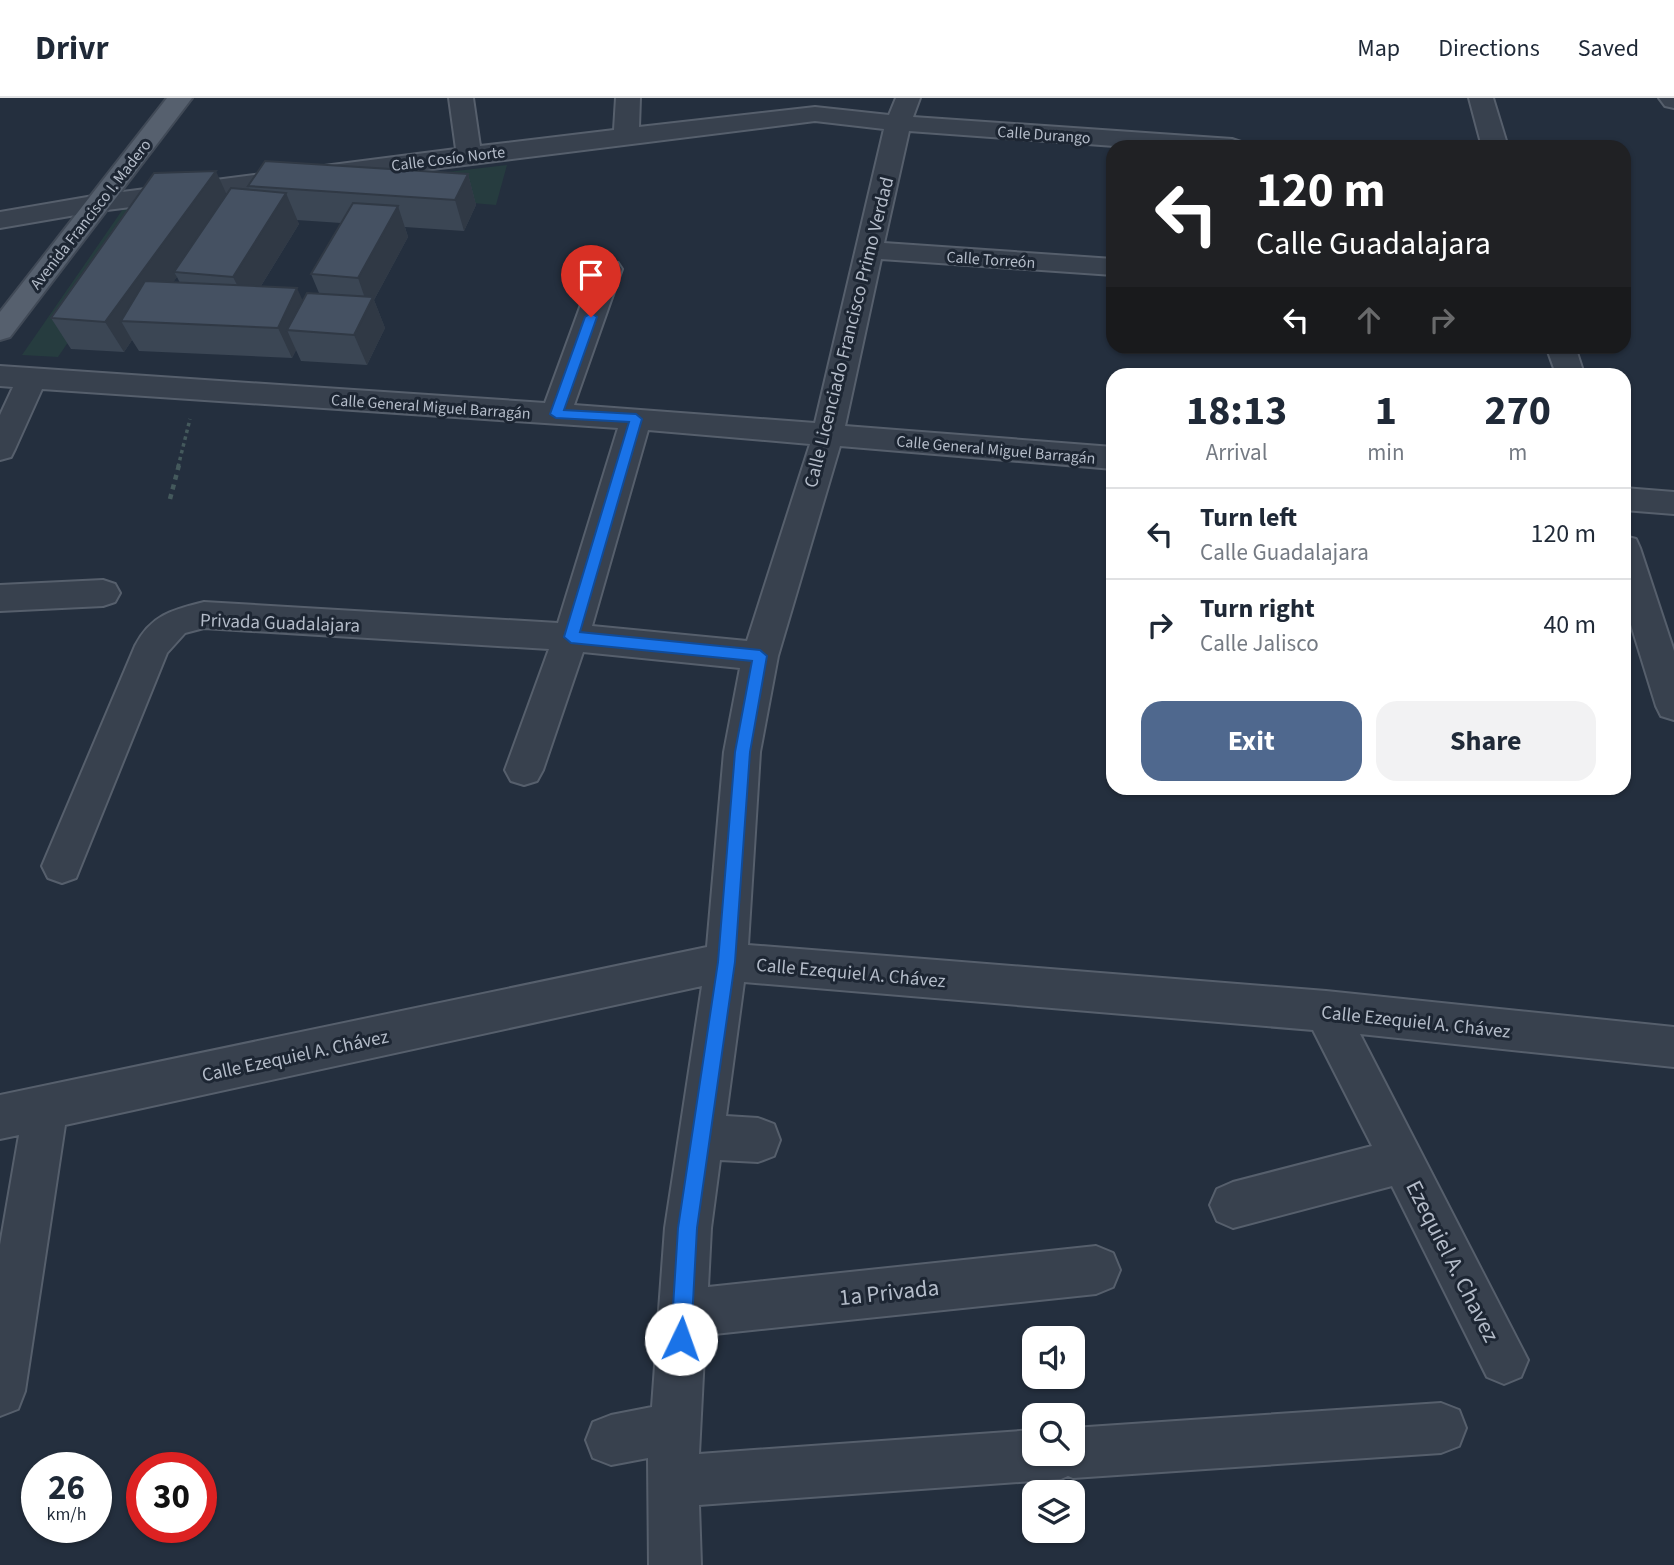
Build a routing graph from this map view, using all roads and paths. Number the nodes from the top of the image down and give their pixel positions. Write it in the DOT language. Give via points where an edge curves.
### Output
graph roads {
  1 [pos="180,98"];
  2 [pos="461,98"];
  3 [pos="628,98"];
  4 [pos="1481,98"];
  5 [pos="903,111"];
  6 [pos="626,138"];
  7 [pos="1136,140"];
  8 [pos="1493,140"];
  9 [pos="470,155"];
  10 [pos="99,203"];
  11 [pos="0,220"];
  12 [pos="869,250"];
  13 [pos="1106,267"];
  14 [pos="608,268"];
  15 [pos="0,331"];
  16 [pos="0,376"];
  17 [pos="31,379"];
  18 [pos="198,391"];
  19 [pos="556,414"];
  20 [pos="636,419"];
  21 [pos="828,434"];
  22 [pos="0,449"];
  23 [pos="1106,457"];
  24 [pos="170,499"];
  25 [pos="1631,500"];
  26 [pos="1674,503"];
  27 [pos="1631,570"];
  28 [pos="103,593"];
  29 [pos="0,598"];
  30 [pos="571,637"];
  31 [pos="760,656"];
  32 [pos="1674,706"];
  33 [pos="524,770"];
  34 [pos="62,866"];
  35 [pos="726,962"];
  36 [pos="1326,1011"];
  37 [pos="1674,1047"];
  38 [pos="45,1109"];
  39 [pos="0,1117"];
  40 [pos="701,1137"];
  41 [pos="758,1140"];
  42 [pos="1402,1161"];
  43 [pos="1233,1205"];
  44 [pos="1096,1270"];
  45 [pos="682,1314"];
  46 [pos="1504,1360"];
  47 [pos="0,1391"];
  48 [pos="676,1427"];
  49 [pos="1441,1428"];
  50 [pos="611,1440"];
  51 [pos="1085,1452"];
  52 [pos="1022,1457"];
  53 [pos="672,1481"];
  54 [pos="675,1565"];
  1 -- 10 [label="main road, Avenida Francisco I. Madero"];
  2 -- 9 [label="street"];
  3 -- 6 [label="street"];
  4 -- 8 [label="street"];
  5 -- 6 [label="street, Calle Cosío Norte" via="815,114"];
  5 -- 7 [label="street, Calle Durango"];
  5 -- 12 [label="street, Calle Licenciado Francisco Primo Verdad"];
  6 -- 9 [label="street, Calle Cosío Norte"];
  9 -- 10 [label="street, Calle Cosío Norte"];
  10 -- 11 [label="street, Calle Cosío Norte"];
  10 -- 15 [label="main road, Avenida Francisco I. Madero"];
  12 -- 13 [label="street, Calle Torreón"];
  12 -- 21 [label="street, Calle Licenciado Francisco Primo Verdad"];
  14 -- 19 [label="street"];
  16 -- 17 [label="street, Calle General Miguel Barragán"];
  17 -- 18 [label="street, Calle General Miguel Barragán"];
  17 -- 22 [label="street"];
  18 -- 19 [label="street, Calle General Miguel Barragán"];
  18 -- 24 [label="path"];
  19 -- 20 [label="street, Calle General Miguel Barragán"];
  20 -- 21 [label="street, Calle General Miguel Barragán"];
  20 -- 30 [label="street"];
  21 -- 23 [label="street, Calle General Miguel Barragán"];
  21 -- 31 [label="street, Calle Licenciado Francisco Primo Verdad"];
  25 -- 26 [label="street"];
  27 -- 32 [label="street"];
  28 -- 29 [label="street"];
  30 -- 31 [label="street, Privada Guadalajara"];
  30 -- 33 [label="street"];
  30 -- 34 [label="street, Privada Guadalajara" via="204,615 174,623 152,646"];
  31 -- 35 [label="street, Calle Licenciado Francisco Primo Verdad" via="742,752"];
  35 -- 36 [label="street, Calle Ezequiel A. Chávez"];
  35 -- 38 [label="street, Calle Ezequiel A. Chávez"];
  35 -- 40 [label="street, Calle Licenciado Francisco Primo Verdad"];
  36 -- 37 [label="street, Calle Ezequiel A. Chávez"];
  36 -- 42 [label="street, Ezequiel A. Chavez"];
  38 -- 39 [label="street, Calle Ezequiel A. Chávez"];
  38 -- 47 [label="street"];
  40 -- 41 [label="street"];
  40 -- 45 [label="street, Calle Licenciado Francisco Primo Verdad"];
  42 -- 43 [label="street, Ezequiel A. Chavez"];
  42 -- 46 [label="street, Ezequiel A. Chavez"];
  44 -- 45 [label="street, 1a Privada"];
  45 -- 48 [label="street, Calle Licenciado Francisco Primo Verdad"];
  48 -- 50 [label="street"];
  48 -- 53 [label="street, Calle Licenciado Francisco Primo Verdad"];
  49 -- 51 [label="street"];
  52 -- 53 [label="street"];
  53 -- 54 [label="street, Calle Licenciado Francisco Primo Verdad"];
}
